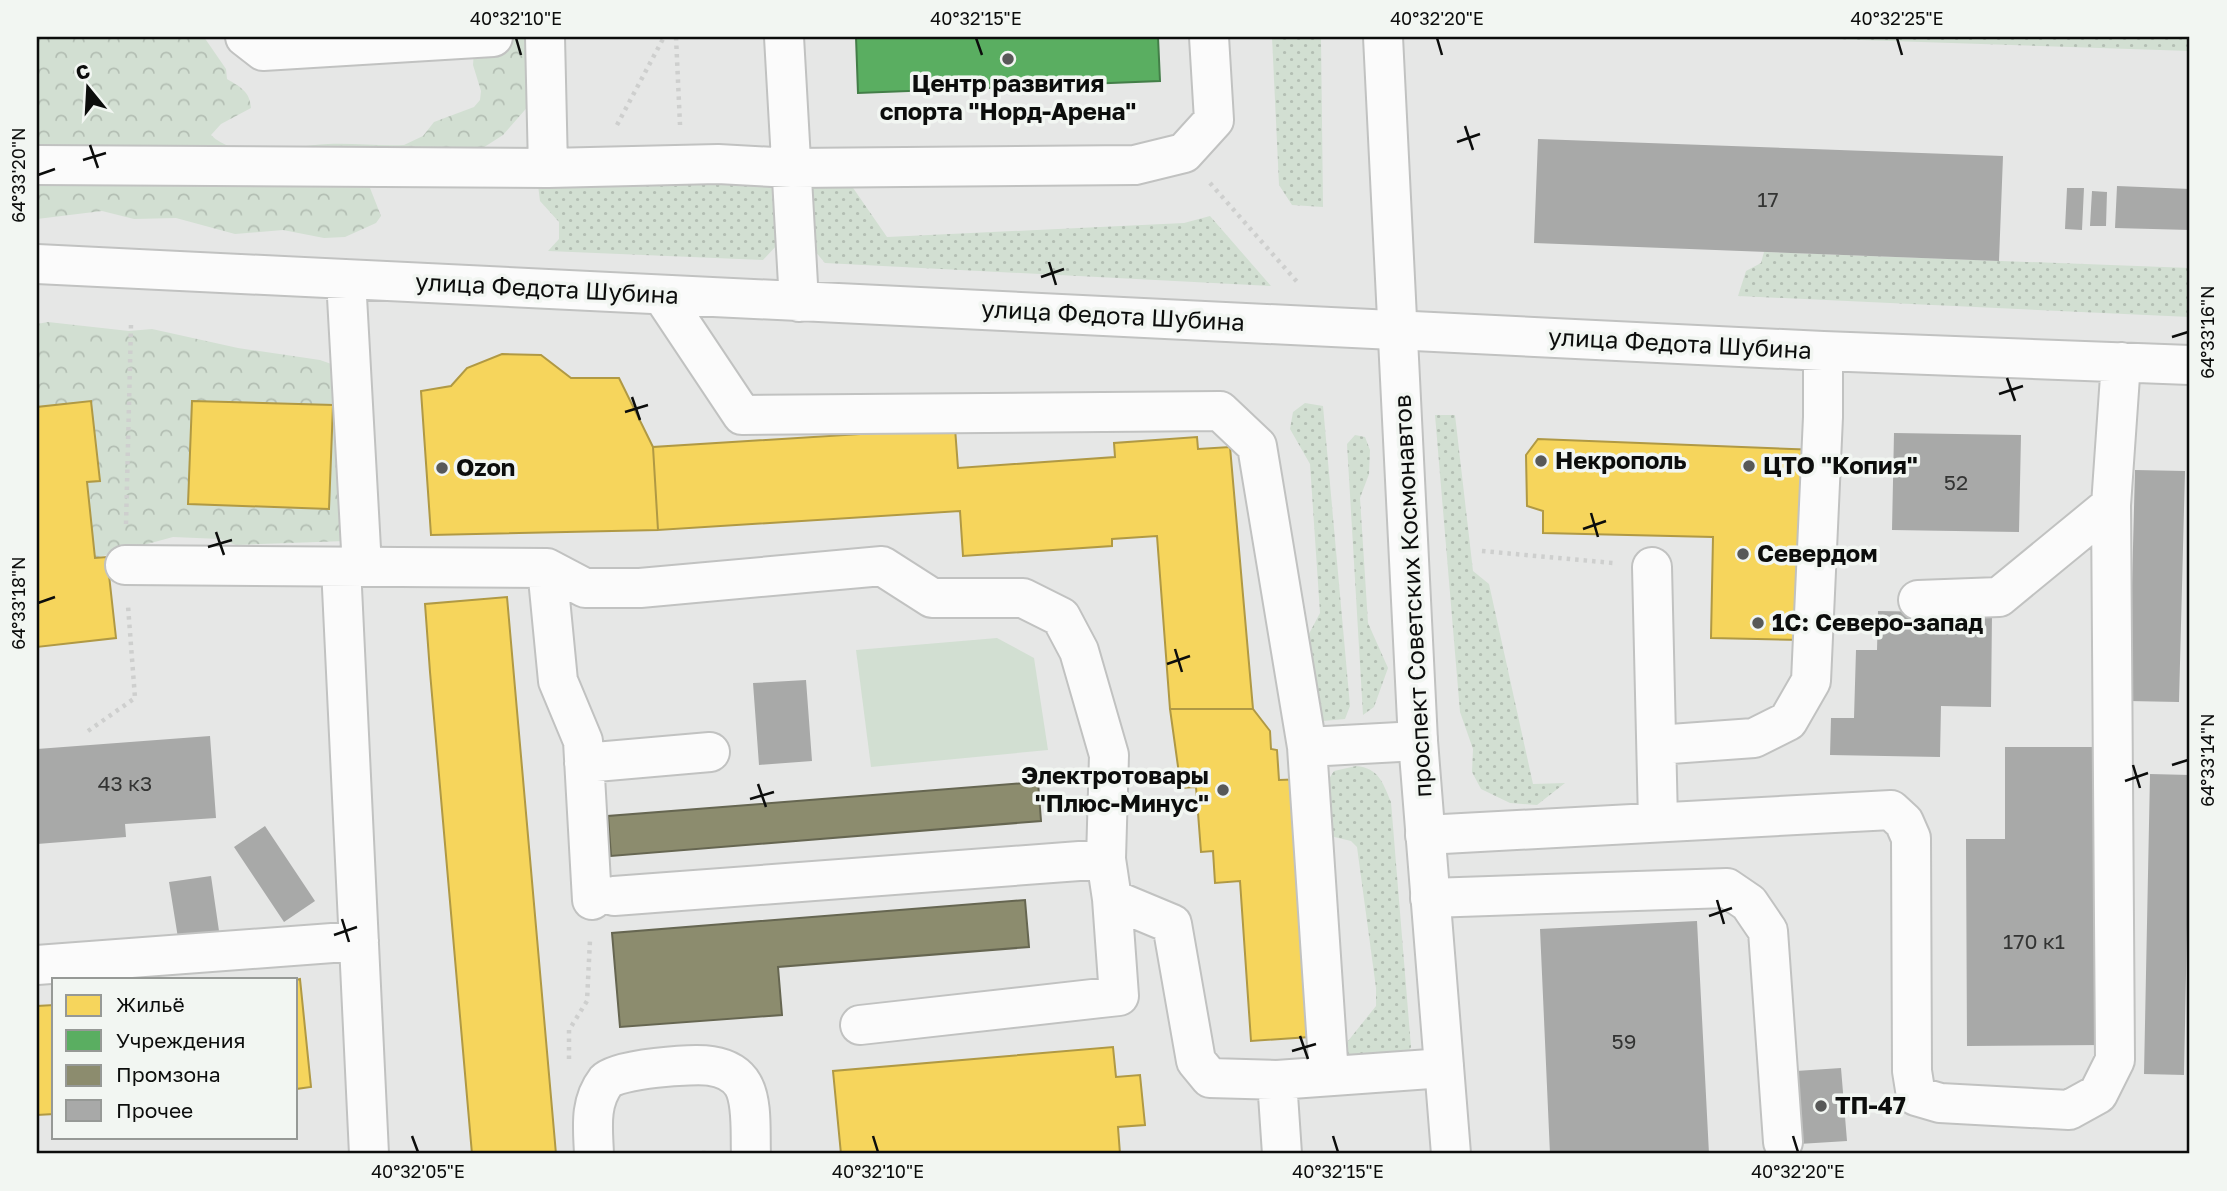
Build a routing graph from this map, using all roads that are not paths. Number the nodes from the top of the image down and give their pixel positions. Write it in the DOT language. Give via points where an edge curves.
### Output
graph roads {
  1 [pos="245,37"];
  2 [pos="493,37"];
  3 [pos="545,37"];
  4 [pos="783,37"];
  5 [pos="1209,37"];
  6 [pos="1382,37"];
  7 [pos="37,165"];
  8 [pos="548,168"];
  9 [pos="792,168"];
  10 [pos="37,264"];
  11 [pos="346,279"];
  12 [pos="662,295"];
  13 [pos="799,302"];
  14 [pos="1399,330"];
  15 [pos="1823,351"];
  16 [pos="2121,362"];
  17 [pos="2190,365"];
  18 [pos="2111,505"];
  19 [pos="125,565"];
  20 [pos="351,567"];
  21 [pos="1652,567"];
  22 [pos="547,568"];
  23 [pos="1918,600"];
  24 [pos="1418,741"];
  25 [pos="1657,745"];
  26 [pos="1307,747"];
  27 [pos="710,752"];
  28 [pos="584,763"];
  29 [pos="1657,821"];
  30 [pos="1425,835"];
  31 [pos="1106,859"];
  32 [pos="1430,898"];
  33 [pos="1112,899"];
  34 [pos="359,941"];
  35 [pos="37,965"];
  36 [pos="860,1025"];
  37 [pos="1444,1068"];
  38 [pos="1329,1076"];
  39 [pos="1278,1080"];
  40 [pos="1783,1142"];
  41 [pos="369,1154"];
  42 [pos="594,1154"];
  43 [pos="751,1154"];
  44 [pos="1282,1154"];
  45 [pos="1451,1154"];
  1 -- 2 [label="street" via="263,51"];
  3 -- 8 [label="street"];
  4 -- 9 [label="street"];
  5 -- 9 [label="street" via="1213,120 1184,153 1135,165"];
  6 -- 14 [label="street, проспект Советских Космонавтов"];
  7 -- 8 [label="street"];
  8 -- 9 [label="street" via="682,164"];
  9 -- 13 [label="street"];
  10 -- 11 [label="street, улица Федота Шубина"];
  11 -- 12 [label="street, улица Федота Шубина"];
  11 -- 20 [label="street"];
  12 -- 13 [label="street, улица Федота Шубина"];
  12 -- 26 [label="street" via="742,415 1220,411 1257,446"];
  13 -- 14 [label="street, улица Федота Шубина"];
  14 -- 15 [label="street, улица Федота Шубина"];
  14 -- 24 [label="street, проспект Советских Космонавтов"];
  15 -- 16 [label="street, улица Федота Шубина"];
  15 -- 25 [label="street" via="1811,681 1788,721 1754,738"];
  16 -- 17 [label="street, улица Федота Шубина"];
  16 -- 18 [label="street"];
  18 -- 23 [label="street" via="1999,597"];
  18 -- 29 [label="street" via="2115,1060 2098,1094 2069,1110 1940,1103 1916,1096 1912,1072 1911,838 1904,822 1891,810"];
  19 -- 20 [label="street"];
  20 -- 22 [label="street"];
  20 -- 34 [label="street"];
  21 -- 25 [label="street"];
  22 -- 28 [label="street" via="558,681 583,741"];
  22 -- 31 [label="street" via="585,587 640,587 883,566 932,598 1023,598 1060,617 1079,651 1109,755"];
  24 -- 26 [label="street"];
  24 -- 30 [label="street, проспект Советских Космонавтов"];
  25 -- 29 [label="street"];
  26 -- 38 [label="street"];
  27 -- 28 [label="street"];
  28 -- 31 [label="street" via="603,898"];
  29 -- 30 [label="street"];
  30 -- 32 [label="street, проспект Советских Космонавтов"];
  31 -- 33 [label="street"];
  32 -- 37 [label="street, проспект Советских Космонавтов"];
  32 -- 40 [label="street" via="1727,887 1749,904 1768,931"];
  33 -- 36 [label="street" via="1119,996"];
  33 -- 39 [label="street" via="1172,924 1196,1062 1210,1079"];
  34 -- 35 [label="street"];
  34 -- 41 [label="street"];
  37 -- 38 [label="street"];
  37 -- 45 [label="street, проспект Советских Космонавтов"];
  38 -- 39 [label="street"];
  39 -- 44 [label="street"];
  42 -- 43 [label="street" via="593,1111 608,1079 628,1071 710,1065 729,1071 743,1085"];
}
